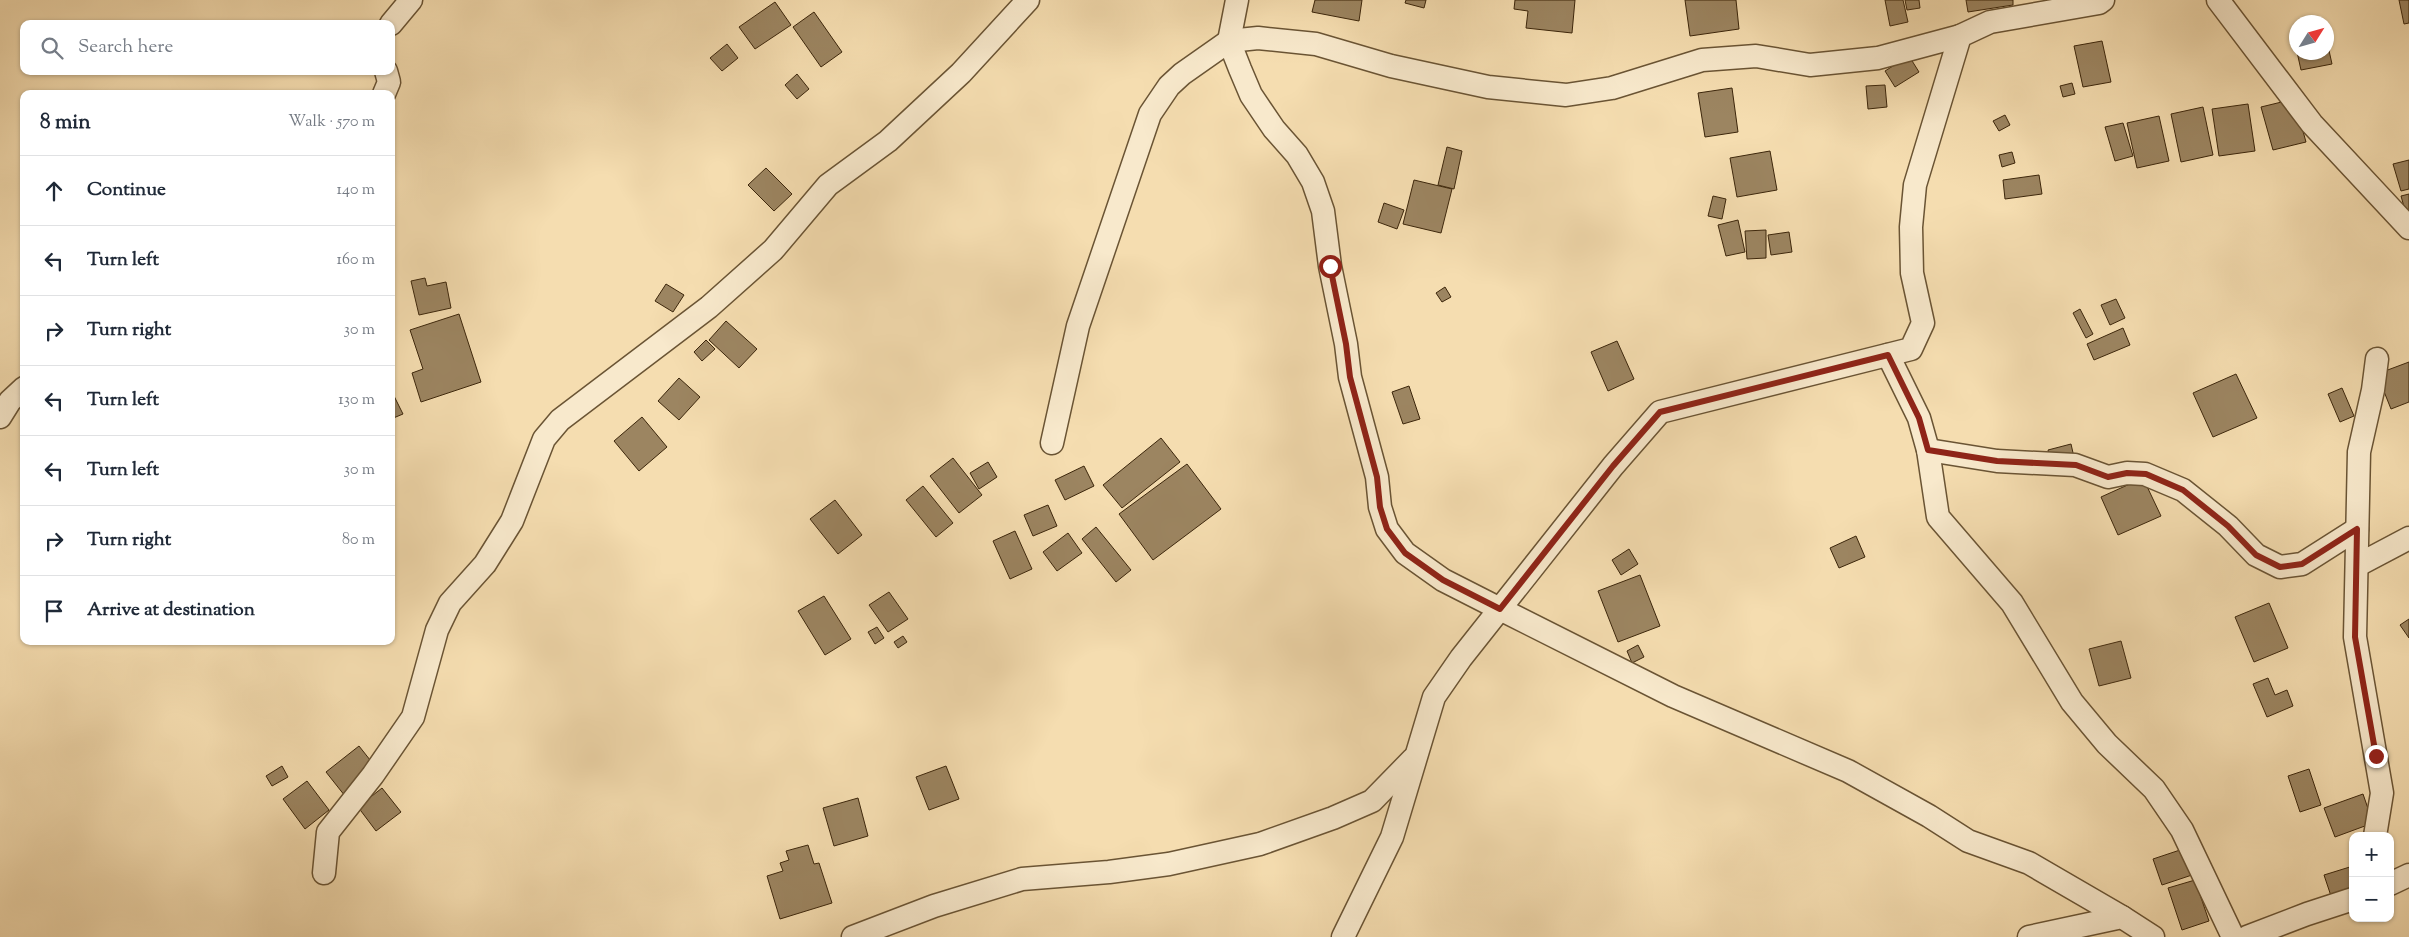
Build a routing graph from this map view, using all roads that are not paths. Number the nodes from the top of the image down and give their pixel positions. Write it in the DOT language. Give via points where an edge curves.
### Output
graph roads {
  1 [pos="411,0"];
  2 [pos="1028,0"];
  3 [pos="1237,0"];
  4 [pos="2103,0"];
  5 [pos="2218,0"];
  6 [pos="2066,5"];
  7 [pos="394,20"];
  8 [pos="1960,36"];
  9 [pos="1229,41"];
  10 [pos="387,75"];
  11 [pos="386,90"];
  12 [pos="2409,228"];
  13 [pos="1888,355"];
  14 [pos="2377,359"];
  15 [pos="20,392"];
  16 [pos="0,417"];
  17 [pos="1052,443"];
  18 [pos="1928,450"];
  19 [pos="2357,529"];
  20 [pos="2409,538"];
  21 [pos="2358,565"];
  22 [pos="1500,609"];
  23 [pos="1416,756"];
  24 [pos="2376,832"];
  25 [pos="324,873"];
  26 [pos="2409,875"];
  27 [pos="2394,882"];
  28 [pos="2349,900"];
  29 [pos="2122,917"];
  30 [pos="853,937"];
  31 [pos="1343,937"];
  32 [pos="2029,937"];
  33 [pos="2153,937"];
  34 [pos="2233,937"];
  35 [pos="2247,937"];
  1 -- 7 [label="street"];
  2 -- 25 [label="street" via="961,73 888,141 828,185 774,250 708,307 560,420 544,439 512,521 485,564 450,603 437,630 413,717 328,832"];
  3 -- 9 [label="street"];
  4 -- 6 [label="street"];
  5 -- 12 [label="street" via="2312,124"];
  6 -- 8 [label="street" via="1990,22"];
  8 -- 9 [label="street" via="1878,58 1810,65 1756,56 1702,60 1612,88 1566,95 1488,87 1391,66 1316,44 1258,38"];
  8 -- 13 [label="street" via="1915,185 1911,227 1912,273 1923,323 1911,349"];
  9 -- 17 [label="street" via="1169,86 1150,114 1078,326"];
  9 -- 22 [label="street" via="1251,95 1297,156 1313,182 1323,211 1350,377 1377,477 1380,507 1387,529 1412,559 1443,580"];
  10 -- 11 [label="street" via="389,82"];
  13 -- 18 [label="street" via="1919,418"];
  13 -- 22 [label="street" via="1660,412"];
  14 -- 19 [label="street" via="2359,452"];
  15 -- 16 [label="street"];
  18 -- 19 [label="street" via="1997,461 2076,465 2108,477 2146,474 2183,490 2228,526 2256,555 2280,567 2302,564"];
  18 -- 34 [label="street" via="1938,517 2012,603 2072,702 2107,744 2154,789 2182,830"];
  19 -- 21 [label="street"];
  20 -- 21 [label="street"];
  21 -- 24 [label="street" via="2355,637 2382,793"];
  22 -- 23 [label="street" via="1434,697"];
  22 -- 29 [label="street" via="1674,696 1848,771 1968,841 2029,863"];
  23 -- 30 [label="street" via="1372,801 1260,844 1169,864 1022,879 934,906"];
  23 -- 31 [label="street" via="1392,837"];
  26 -- 27 [label="street"];
  28 -- 35 [label="street"];
  29 -- 32 [label="street"];
  29 -- 33 [label="street"];
}
